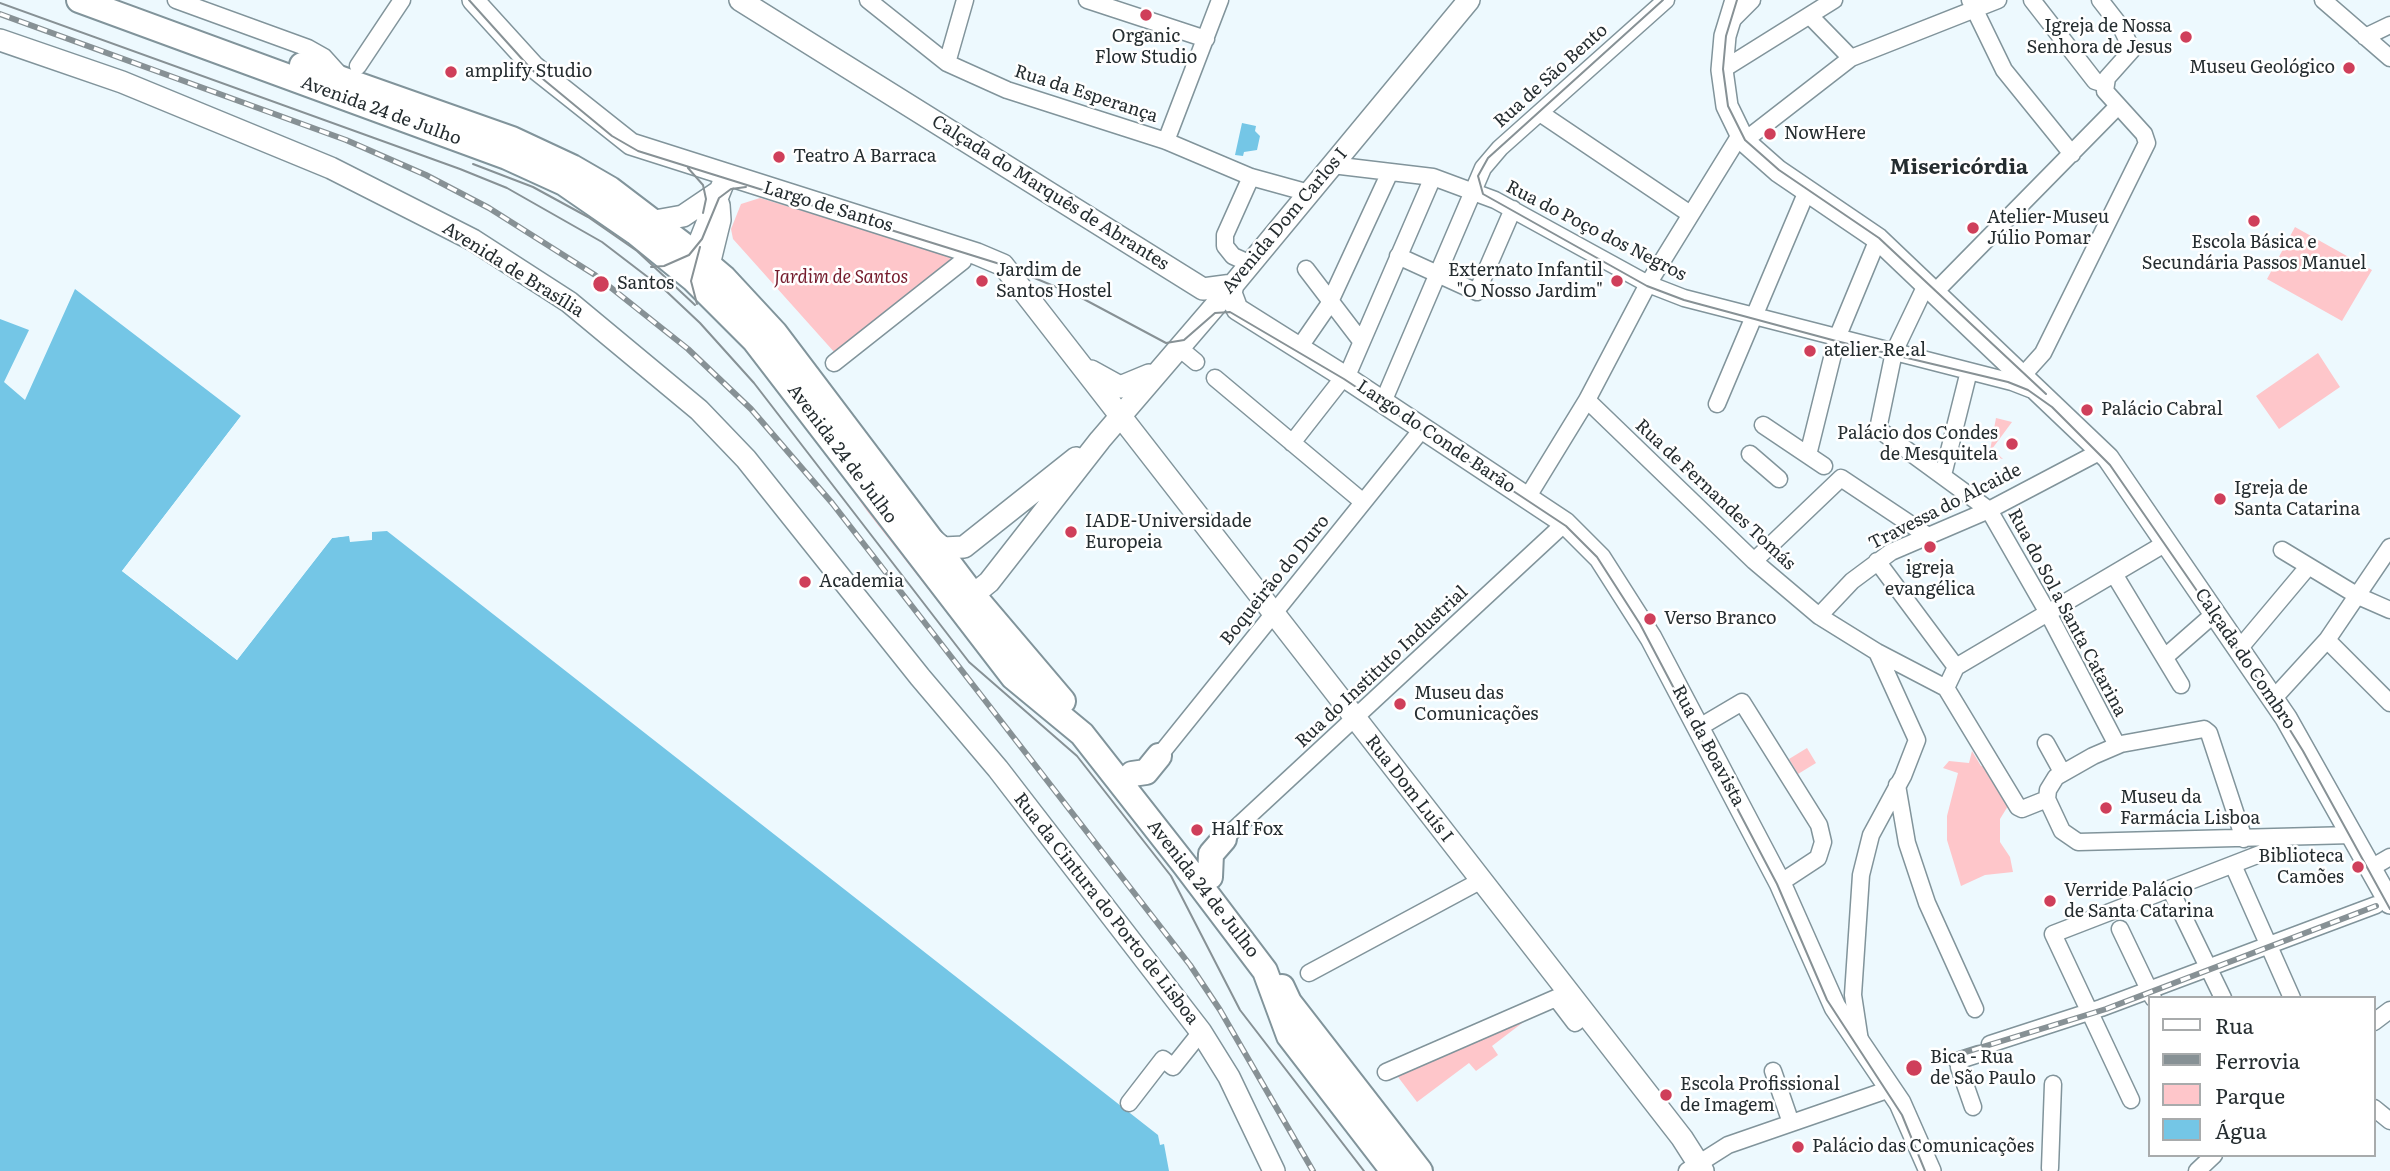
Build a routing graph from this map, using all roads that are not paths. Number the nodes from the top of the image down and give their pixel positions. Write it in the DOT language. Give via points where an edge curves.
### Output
graph roads {
  1 [pos="79,0"];
  2 [pos="121,0"];
  3 [pos="176,0"];
  4 [pos="402,0"];
  5 [pos="473,0"];
  6 [pos="740,0"];
  7 [pos="965,0"];
  8 [pos="1087,0"];
  9 [pos="1469,0"];
  10 [pos="1666,0"];
  11 [pos="1736,0"];
  12 [pos="1752,0"];
  13 [pos="1834,0"];
  14 [pos="1998,0"];
  15 [pos="2032,0"];
  16 [pos="2100,0"];
  17 [pos="2323,0"];
  18 [pos="872,1"];
  19 [pos="1219,1"];
  20 [pos="1971,5"];
  21 [pos="1810,16"];
  22 [pos="1731,21"];
  23 [pos="2390,25"];
  24 [pos="2365,37"];
  25 [pos="1206,39"];
  26 [pos="0,40"];
  27 [pos="1850,58"];
  28 [pos="2390,58"];
  29 [pos="947,63"];
  30 [pos="1722,70"];
  31 [pos="351,72"];
  32 [pos="2105,84"];
  33 [pos="2118,106"];
  34 [pos="1540,113"];
  35 [pos="1742,138"];
  36 [pos="1166,141"];
  37 [pos="2072,154"];
  38 [pos="1332,165"];
  39 [pos="1390,172"];
  40 [pos="1251,177"];
  41 [pos="1433,177"];
  42 [pos="722,184"];
  43 [pos="1474,190"];
  44 [pos="1807,191"];
  45 [pos="1309,193"];
  46 [pos="1513,209"];
  47 [pos="1690,214"];
  48 [pos="654,221"];
  49 [pos="1878,239"];
  50 [pos="1398,256"];
  51 [pos="963,261"];
  52 [pos="1251,264"];
  53 [pos="700,266"];
  54 [pos="1306,269"];
  55 [pos="1006,270"];
  56 [pos="1438,275"];
  57 [pos="1648,284"];
  58 [pos="1233,285"];
  59 [pos="1930,289"];
  60 [pos="1331,301"];
  61 [pos="1752,317"];
  62 [pos="1837,338"];
  63 [pos="1361,341"];
  64 [pos="1178,347"];
  65 [pos="1298,348"];
  66 [pos="1894,352"];
  67 [pos="1196,362"];
  68 [pos="834,363"];
  69 [pos="1083,366"];
  70 [pos="1967,370"];
  71 [pos="1158,371"];
  72 [pos="1345,377"];
  73 [pos="1215,378"];
  74 [pos="2020,379"];
  75 [pos="1587,400"];
  76 [pos="1383,402"];
  77 [pos="1717,404"];
  78 [pos="1120,415"];
  79 [pos="1763,425"];
  80 [pos="1423,428"];
  81 [pos="1100,440"];
  82 [pos="1292,443"];
  83 [pos="1750,454"];
  84 [pos="1808,455"];
  85 [pos="2105,455"];
  86 [pos="1824,466"];
  87 [pos="1943,475"];
  88 [pos="1779,479"];
  89 [pos="1527,498"];
  90 [pos="1363,502"];
  91 [pos="1989,510"];
  92 [pos="995,522"];
  93 [pos="1566,523"];
  94 [pos="922,528"];
  95 [pos="1928,536"];
  96 [pos="2165,543"];
  97 [pos="1018,546"];
  98 [pos="2390,547"];
  99 [pos="2282,550"];
  100 [pos="1754,561"];
  101 [pos="1877,561"];
  102 [pos="2307,568"];
  103 [pos="2114,575"];
  104 [pos="946,589"];
  105 [pos="973,595"];
  106 [pos="2358,596"];
  107 [pos="2390,610"];
  108 [pos="1273,613"];
  109 [pos="2048,613"];
  110 [pos="2214,614"];
  111 [pos="1819,616"];
  112 [pos="2327,640"];
  113 [pos="2239,649"];
  114 [pos="1877,652"];
  115 [pos="2165,657"];
  116 [pos="910,665"];
  117 [pos="1956,667"];
  118 [pos="2181,685"];
  119 [pos="1946,688"];
  120 [pos="2274,698"];
  121 [pos="2390,703"];
  122 [pos="1355,718"];
  123 [pos="1698,728"];
  124 [pos="2046,743"];
  125 [pos="2117,745"];
  126 [pos="1159,756"];
  127 [pos="2062,772"];
  128 [pos="1132,774"];
  129 [pos="1897,785"];
  130 [pos="2048,799"];
  131 [pos="2353,835"];
  132 [pos="2285,838"];
  133 [pos="1224,839"];
  134 [pos="2244,839"];
  135 [pos="2390,856"];
  136 [pos="2233,865"];
  137 [pos="2371,868"];
  138 [pos="1210,877"];
  139 [pos="1480,881"];
  140 [pos="1780,883"];
  141 [pos="2173,895"];
  142 [pos="2383,904"];
  143 [pos="2120,929"];
  144 [pos="2269,946"];
  145 [pos="2209,968"];
  146 [pos="1309,972"];
  147 [pos="2151,994"];
  148 [pos="2222,996"];
  149 [pos="2291,996"];
  150 [pos="1975,1009"];
  151 [pos="2089,1012"];
  152 [pos="1585,1015"];
  153 [pos="1201,1032"];
  154 [pos="1862,1050"];
  155 [pos="1773,1071"];
  156 [pos="1386,1072"];
  157 [pos="2053,1084"];
  158 [pos="1890,1088"];
  159 [pos="2131,1100"];
  160 [pos="1129,1103"];
  161 [pos="1973,1107"];
  162 [pos="2376,1110"];
  163 [pos="2390,1121"];
  164 [pos="1791,1123"];
  165 [pos="1696,1168"];
  166 [pos="2050,1168"];
  167 [pos="1275,1171"];
  168 [pos="1393,1171"];
  169 [pos="1420,1171"];
  170 [pos="1930,1171"];
  1 -- 53 [label="main road, Avenida 24 de Julho" via="507,157 564,183"];
  2 -- 31 [label="main road, Avenida 24 de Julho"];
  3 -- 31 [label="street, Avenida 24 de Julho" via="308,48"];
  4 -- 31 [label="street"];
  5 -- 42 [label="street, Largo de Santos" via="534,67 614,134"];
  6 -- 58 [label="street, Calçada do Marquês de Abrantes" via="1203,289"];
  7 -- 29 [label="street"];
  8 -- 25 [label="street"];
  9 -- 38 [label="street, Avenida Dom Carlos I"];
  10 -- 34 [label="street, Rua de São Bento"];
  11 -- 22 [label="street"];
  12 -- 22 [label="street"];
  13 -- 21 [label="street"];
  14 -- 20 [label="street"];
  15 -- 32 [label="street" via="2095,81"];
  16 -- 32 [label="street" via="2131,53"];
  17 -- 24 [label="street"];
  18 -- 29 [label="street, Rua da Esperança"];
  19 -- 25 [label="street"];
  20 -- 27 [label="street"];
  20 -- 37 [label="street" via="2004,70"];
  21 -- 27 [label="street"];
  21 -- 30 [label="street"];
  22 -- 30 [label="street"];
  23 -- 24 [label="street"];
  24 -- 28 [label="street"];
  25 -- 36 [label="street"];
  26 -- 116 [label="street, Avenida de Brasília" via="121,82 331,168 473,240 569,302 699,410 746,459"];
  27 -- 35 [label="street"];
  29 -- 36 [label="street, Rua da Esperança" via="1007,90"];
  30 -- 35 [label="street" via="1727,106"];
  31 -- 48 [label="main road, Avenida 24 de Julho" via="560,161"];
  32 -- 33 [label="street" via="2105,91"];
  33 -- 37 [label="street"];
  33 -- 74 [label="street" via="2144,134 2146,147 2043,352"];
  34 -- 43 [label="street, Rua de São Bento" via="1489,159"];
  34 -- 47 [label="street"];
  35 -- 44 [label="street, Calçada do Combro"];
  35 -- 47 [label="street"];
  36 -- 40 [label="street, Rua da Esperança"];
  37 -- 59 [label="street"];
  38 -- 39 [label="street, Rua do Poço dos Negros"];
  38 -- 45 [label="street, Avenida Dom Carlos I"];
  39 -- 41 [label="street, Rua do Poço dos Negros"];
  39 -- 60 [label="street"];
  40 -- 45 [label="street, Rua da Esperança"];
  40 -- 52 [label="street" via="1225,235 1225,246 1233,256"];
  41 -- 43 [label="street, Rua do Poço dos Negros"];
  41 -- 50 [label="street"];
  42 -- 48 [label="street" via="683,216"];
  42 -- 53 [label="street" via="720,220"];
  42 -- 55 [label="street, Largo de Santos" via="977,254"];
  43 -- 46 [label="street, Rua do Poço dos Negros"];
  43 -- 56 [label="street, Rua de São Bento"];
  44 -- 49 [label="street, Calçada do Combro"];
  44 -- 61 [label="street"];
  45 -- 52 [label="street, Avenida Dom Carlos I"];
  46 -- 56 [label="street" via="1477,292"];
  46 -- 57 [label="street, Rua do Poço dos Negros"];
  47 -- 57 [label="street"];
  48 -- 53 [label="main road, Avenida 24 de Julho"];
  49 -- 59 [label="street, Calçada do Combro"];
  49 -- 62 [label="street"];
  50 -- 56 [label="street"];
  50 -- 63 [label="street"];
  51 -- 68 [label="street"];
  52 -- 58 [label="street, Avenida Dom Carlos I"];
  53 -- 94 [label="main road, Avenida 24 de Julho" via="775,333"];
  53 -- 104 [label="main road, Avenida 24 de Julho"];
  54 -- 60 [label="street"];
  55 -- 69 [label="street, Rua Dom Luís I"];
  56 -- 76 [label="street, Rua de São Bento"];
  57 -- 61 [label="street, Rua do Poço dos Negros"];
  57 -- 75 [label="street"];
  58 -- 64 [label="street, Avenida Dom Carlos I"];
  58 -- 65 [label="street" via="1237,309"];
  59 -- 66 [label="street"];
  59 -- 74 [label="street, Calçada do Combro"];
  60 -- 63 [label="street"];
  60 -- 65 [label="street"];
  61 -- 62 [label="street, Rua do Poço dos Negros"];
  61 -- 77 [label="street"];
  62 -- 66 [label="street, Rua do Poço dos Negros"];
  62 -- 84 [label="street"];
  63 -- 72 [label="street"];
  64 -- 67 [label="street"];
  64 -- 71 [label="street, Avenida Dom Carlos I"];
  65 -- 72 [label="street"];
  66 -- 70 [label="street, Rua do Poço dos Negros"];
  66 -- 87 [label="street, Rua do Sol a Santa Catarina" via="1878,429"];
  69 -- 71 [label="street" via="1120,387"];
  69 -- 78 [label="street, Rua Dom Luís I"];
  70 -- 74 [label="street, Rua do Poço dos Negros"];
  70 -- 87 [label="street"];
  71 -- 78 [label="street, Avenida Dom Carlos I"];
  72 -- 76 [label="street, Largo do Conde Barão"];
  72 -- 82 [label="street"];
  73 -- 82 [label="street"];
  74 -- 85 [label="street, Calçada do Combro"];
  75 -- 89 [label="street"];
  75 -- 100 [label="street, Rua de Fernandes Tomás"];
  76 -- 80 [label="street, Largo do Conde Barão"];
  78 -- 81 [label="street, Avenida Dom Carlos I"];
  78 -- 108 [label="street, Rua Dom Luís I"];
  79 -- 84 [label="street"];
  80 -- 89 [label="street, Largo do Conde Barão"];
  80 -- 90 [label="street, Boqueirão do Duro"];
  81 -- 92 [label="street, Avenida Dom Carlos I"];
  81 -- 97 [label="street, Avenida Dom Carlos I"];
  82 -- 90 [label="street"];
  83 -- 88 [label="street"];
  84 -- 86 [label="street"];
  85 -- 91 [label="street, Travessa do Alcaide"];
  85 -- 96 [label="street, Calçada do Combro"];
  87 -- 91 [label="street, Rua do Sol a Santa Catarina"];
  89 -- 93 [label="street, Rua da Boavista"];
  90 -- 108 [label="street, Boqueirão do Duro"];
  91 -- 95 [label="street, Travessa do Alcaide"];
  91 -- 109 [label="street, Rua do Sol a Santa Catarina"];
  92 -- 94 [label="street, Avenida Dom Carlos I" via="954,550 936,544"];
  92 -- 97 [label="street" via="998,541 1007,547"];
  93 -- 122 [label="street, Rua do Instituto Industrial"];
  93 -- 123 [label="street, Rua da Boavista" via="1587,543 1630,602"];
  94 -- 105 [label="main road, Avenida 24 de Julho"];
  95 -- 100 [label="street" via="1840,478"];
  95 -- 101 [label="street, Travessa do Alcaide"];
  96 -- 103 [label="street"];
  96 -- 110 [label="street, Calçada do Combro"];
  97 -- 105 [label="street, Avenida Dom Carlos I"];
  98 -- 106 [label="street"];
  99 -- 102 [label="street"];
  100 -- 111 [label="street, Rua de Fernandes Tomás"];
  101 -- 111 [label="street, Travessa do Alcaide"];
  101 -- 117 [label="street"];
  102 -- 106 [label="street"];
  102 -- 113 [label="street"];
  103 -- 109 [label="street"];
  103 -- 115 [label="street"];
  104 -- 105 [label="street" via="959,596"];
  104 -- 168 [label="main road, Avenida 24 de Julho" via="1013,677 1082,734 1192,874 1265,971 1289,1035"];
  105 -- 128 [label="main road, Avenida 24 de Julho" via="1053,692"];
  106 -- 107 [label="street"];
  106 -- 112 [label="street"];
  108 -- 122 [label="street, Rua Dom Luís I"];
  108 -- 126 [label="street, Boqueirão do Duro"];
  109 -- 117 [label="street"];
  109 -- 125 [label="street, Rua do Sol a Santa Catarina"];
  110 -- 113 [label="street, Calçada do Combro"];
  110 -- 115 [label="street"];
  111 -- 114 [label="street, Rua de Fernandes Tomás"];
  112 -- 120 [label="street"];
  112 -- 121 [label="street"];
  113 -- 120 [label="street, Calçada do Combro"];
  114 -- 119 [label="street, Rua de Fernandes Tomás"];
  114 -- 129 [label="street" via="1917,740"];
  115 -- 118 [label="street"];
  116 -- 153 [label="street, Rua da Cintura do Porto de Lisboa" via="998,769"];
  117 -- 119 [label="street"];
  119 -- 130 [label="street" via="2018,807 2028,808"];
  120 -- 131 [label="street, Calçada do Combro"];
  122 -- 133 [label="street, Rua do Instituto Industrial"];
  122 -- 139 [label="street, Rua Dom Luís I"];
  123 -- 140 [label="street, Rua da Boavista"];
  123 -- 140 [label="street" via="1742,702 1819,825 1823,842 1818,858"];
  124 -- 127 [label="street"];
  125 -- 127 [label="street"];
  125 -- 134 [label="street" via="2206,730"];
  126 -- 128 [label="main road" via="1146,772"];
  127 -- 130 [label="street" via="2052,783"];
  128 -- 138 [label="main road, Avenida 24 de Julho"];
  129 -- 150 [label="street" via="1907,843 1927,903"];
  129 -- 154 [label="street" via="1871,835 1861,875 1853,995"];
  130 -- 134 [label="street" via="2062,831 2078,842"];
  131 -- 132 [label="street"];
  131 -- 137 [label="street, Calçada do Combro"];
  132 -- 134 [label="street"];
  132 -- 136 [label="street" via="2278,847"];
  133 -- 138 [label="main road" via="1211,854"];
  135 -- 137 [label="street"];
  136 -- 144 [label="street"];
  136 -- 151 [label="street" via="2053,934"];
  137 -- 142 [label="street, Calçada do Combro"];
  138 -- 169 [label="main road, Avenida 24 de Julho" via="1268,959 1289,1002"];
  139 -- 146 [label="street"];
  139 -- 152 [label="street, Rua Dom Luís I"];
  140 -- 154 [label="street, Rua da Boavista" via="1826,990"];
  141 -- 145 [label="street"];
  142 -- 144 [label="street"];
  143 -- 147 [label="street"];
  144 -- 145 [label="street"];
  144 -- 149 [label="street"];
  145 -- 147 [label="street"];
  145 -- 148 [label="street"];
  147 -- 151 [label="street"];
  151 -- 159 [label="street"];
  151 -- 161 [label="street" via="1984,1049 1958,1064"];
  152 -- 156 [label="street" via="1575,1023 1556,998"];
  152 -- 165 [label="street, Rua Dom Luís I"];
  153 -- 160 [label="street" via="1174,1067 1163,1059"];
  153 -- 167 [label="street, Rua da Cintura do Porto de Lisboa" via="1229,1077"];
  154 -- 158 [label="street, Rua da Boavista"];
  155 -- 164 [label="street"];
  157 -- 166 [label="street"];
  158 -- 164 [label="street"];
  158 -- 170 [label="street, Rua da Boavista"];
  162 -- 163 [label="street"];
  164 -- 165 [label="street" via="1728,1145"];
}
